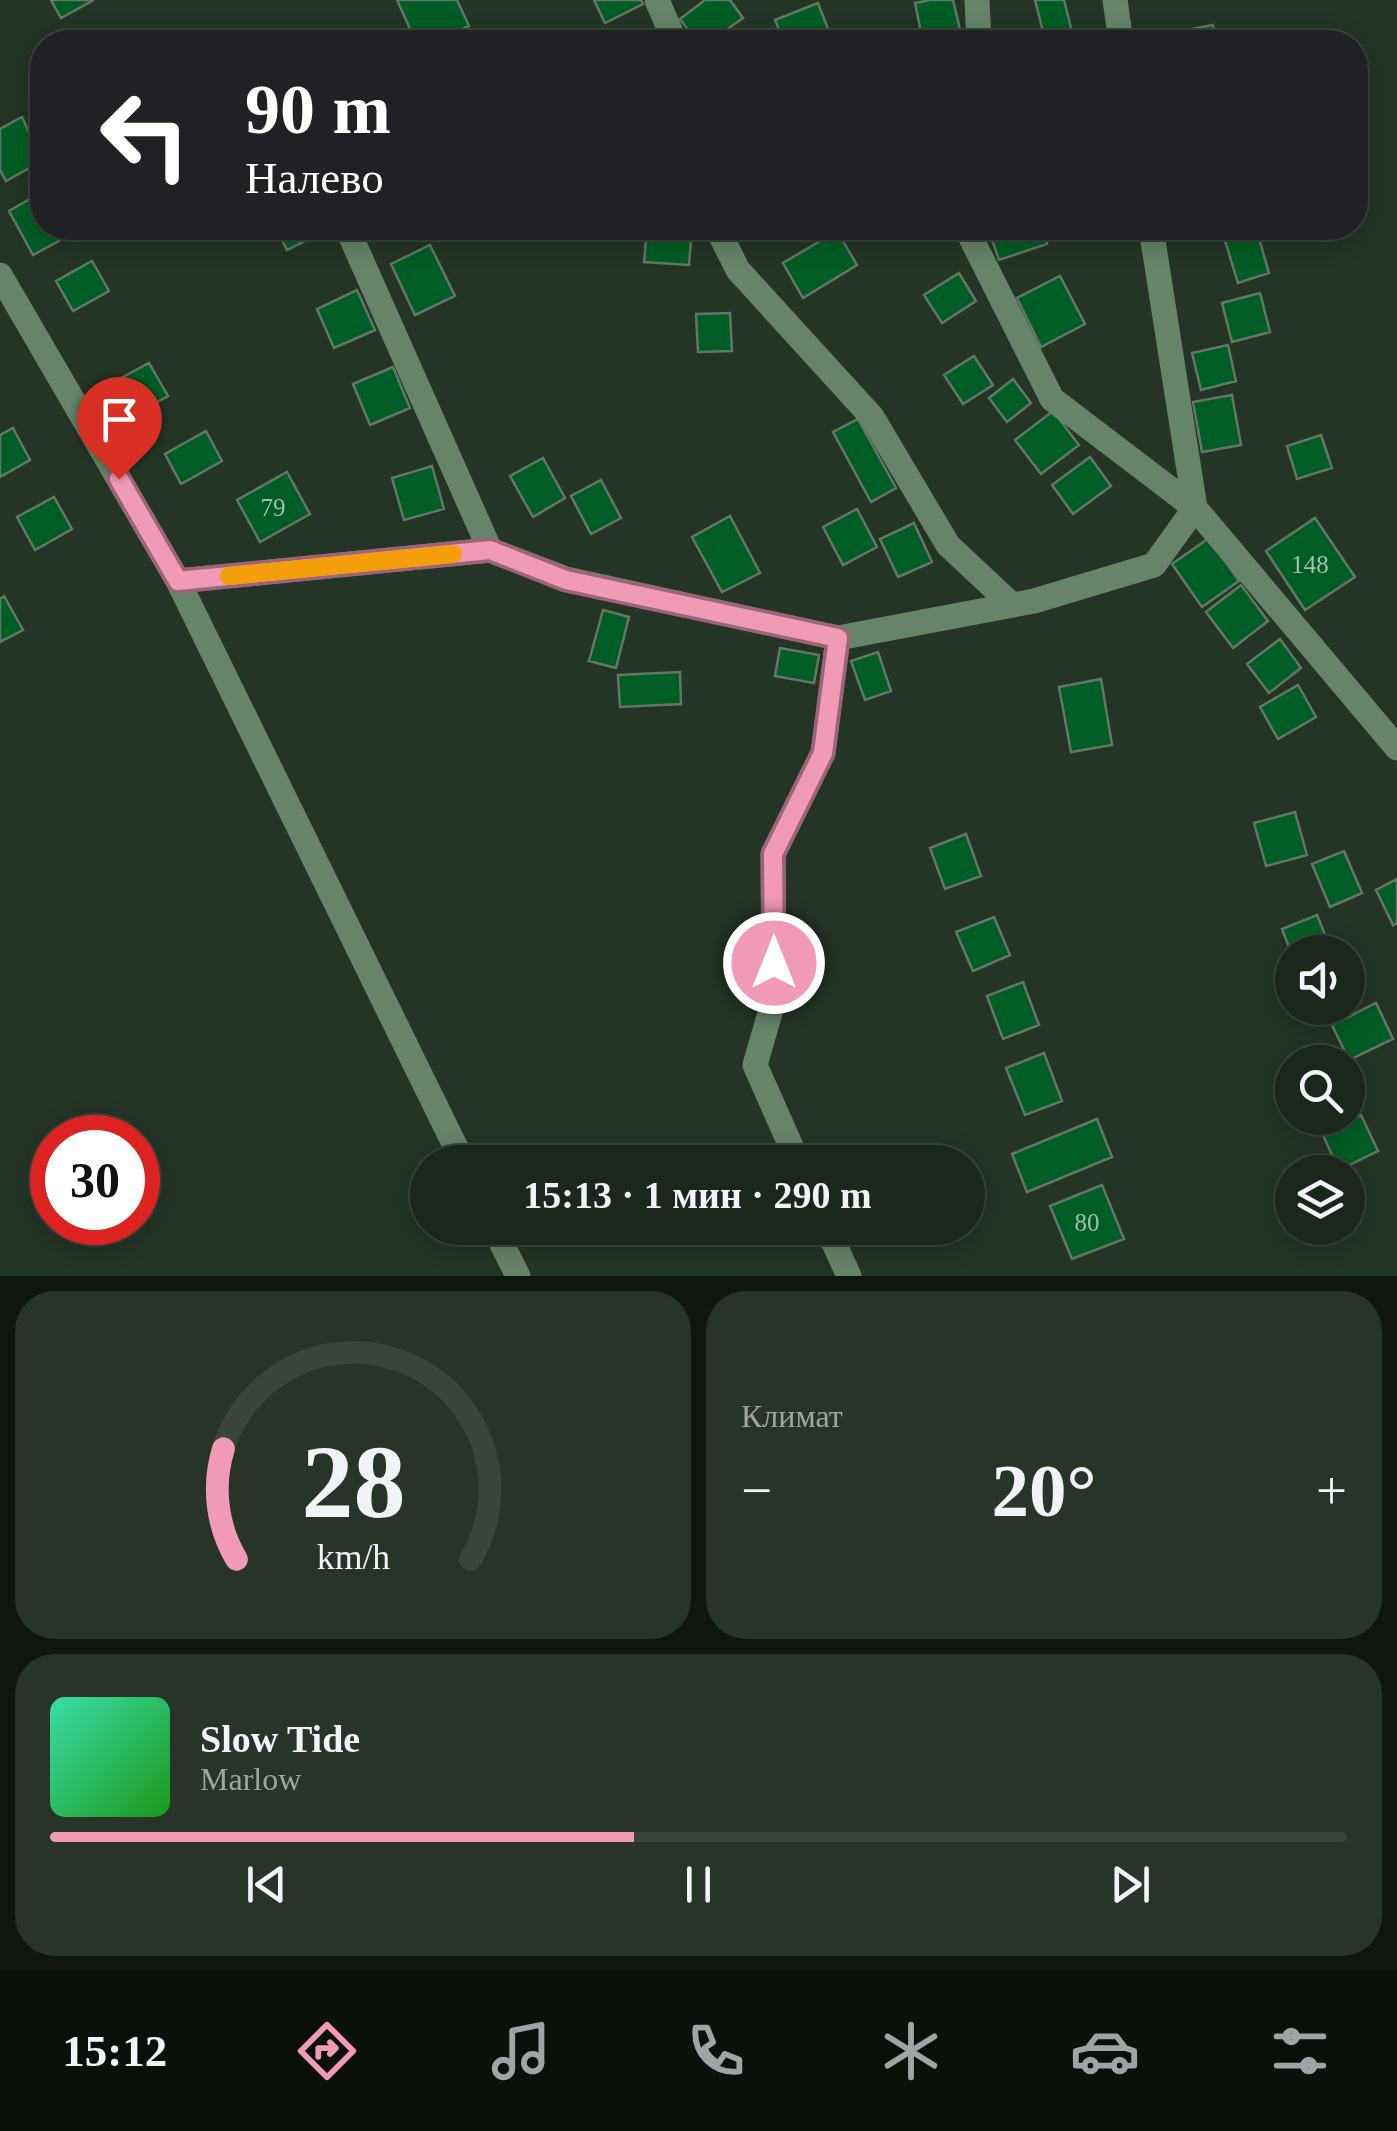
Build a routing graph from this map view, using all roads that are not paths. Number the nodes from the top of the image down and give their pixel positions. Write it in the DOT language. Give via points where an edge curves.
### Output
graph roads {
  1 [pos="658,0"];
  2 [pos="977,0"];
  3 [pos="1114,0"];
  4 [pos="670,30"];
  5 [pos="978,30"];
  6 [pos="1120,30"];
  7 [pos="352,240"];
  8 [pos="723,240"];
  9 [pos="972,240"];
  10 [pos="1153,240"];
  11 [pos="0,275"];
  12 [pos="1196,508"];
  13 [pos="490,550"];
  14 [pos="178,581"];
  15 [pos="1012,605"];
  16 [pos="838,638"];
  17 [pos="1397,748"];
  18 [pos="454,1145"];
  19 [pos="790,1145"];
  20 [pos="502,1245"];
  21 [pos="835,1245"];
  22 [pos="518,1276"];
  23 [pos="849,1276"];
  1 -- 4 [label="street"];
  2 -- 5 [label="street"];
  3 -- 6 [label="street"];
  7 -- 13 [label="street"];
  8 -- 15 [label="street" via="738,270 872,417 948,545"];
  9 -- 12 [label="street" via="1052,399"];
  10 -- 12 [label="street"];
  11 -- 14 [label="street"];
  12 -- 15 [label="street" via="1154,565"];
  12 -- 17 [label="street"];
  13 -- 14 [label="street"];
  13 -- 16 [label="street" via="566,580"];
  14 -- 18 [label="street"];
  15 -- 16 [label="street"];
  16 -- 19 [label="street" via="823,753 773,854 774,1000 755,1065"];
  20 -- 22 [label="street"];
  21 -- 23 [label="street"];
}
